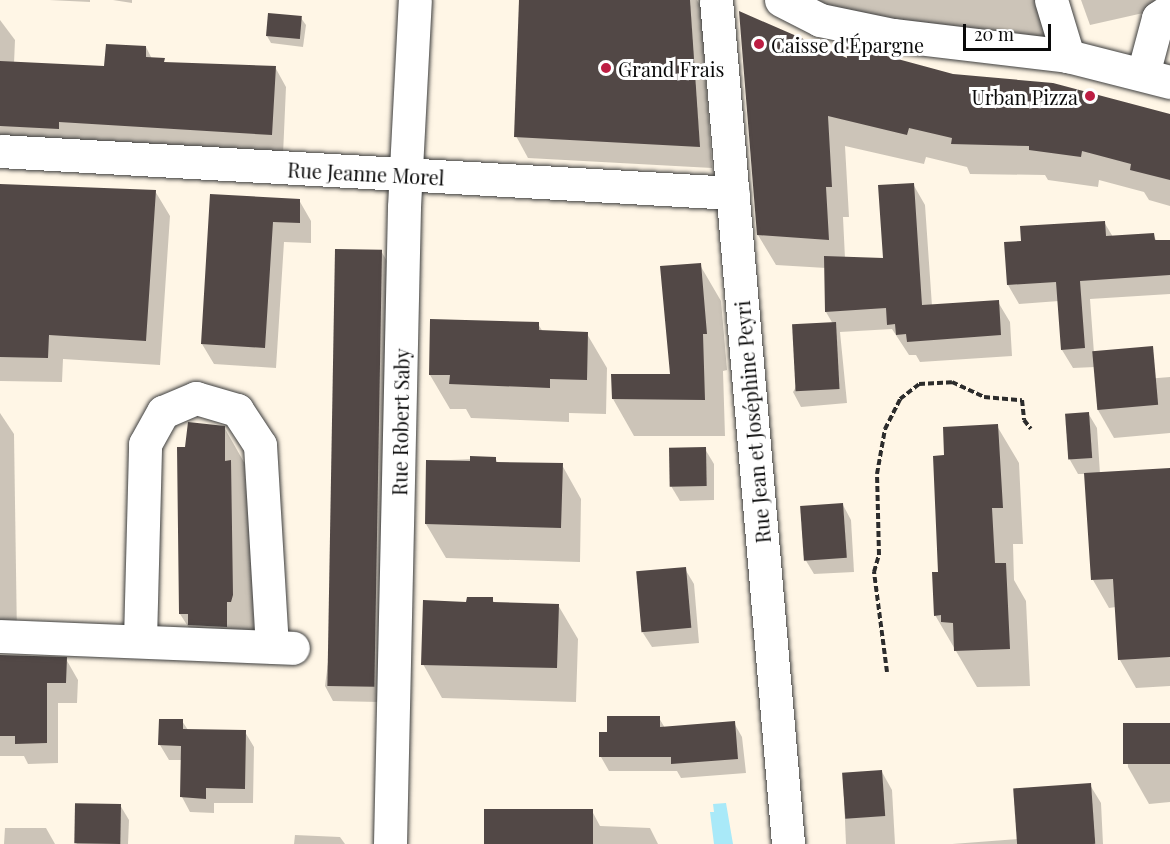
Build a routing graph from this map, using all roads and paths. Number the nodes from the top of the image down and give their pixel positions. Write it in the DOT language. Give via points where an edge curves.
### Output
graph roads {
  1 [pos="415,0"];
  2 [pos="716,0"];
  3 [pos="781,0"];
  4 [pos="1051,0"];
  5 [pos="1170,10"];
  6 [pos="1068,56"];
  7 [pos="1157,78"];
  8 [pos="0,152"];
  9 [pos="407,176"];
  10 [pos="733,193"];
  11 [pos="1031,429"];
  12 [pos="0,636"];
  13 [pos="140,640"];
  14 [pos="888,672"];
  15 [pos="390,844"];
  16 [pos="788,844"];
  1 -- 9 [label="street, Rue Robert Saby"];
  2 -- 10 [label="street, Rue Jean et Joséphine Peyri"];
  3 -- 6 [label="street" via="820,20 893,35"];
  4 -- 6 [label="street"];
  5 -- 7 [label="street" via="1158,18"];
  6 -- 7 [label="street"];
  8 -- 9 [label="street, Rue Jeanne Morel"];
  9 -- 10 [label="street, Rue Jeanne Morel"];
  9 -- 15 [label="street, Rue Robert Saby"];
  10 -- 16 [label="street, Rue Jean et Joséphine Peyri"];
  11 -- 14 [label="path" via="1024,420 1022,400 984,397 952,382 919,384 900,399 885,429 877,474 879,555 874,572"];
  12 -- 13 [label="street"];
  13 -- 13 [label="street" via="283,647 260,445 237,410 196,398 163,412 145,444"];
}
